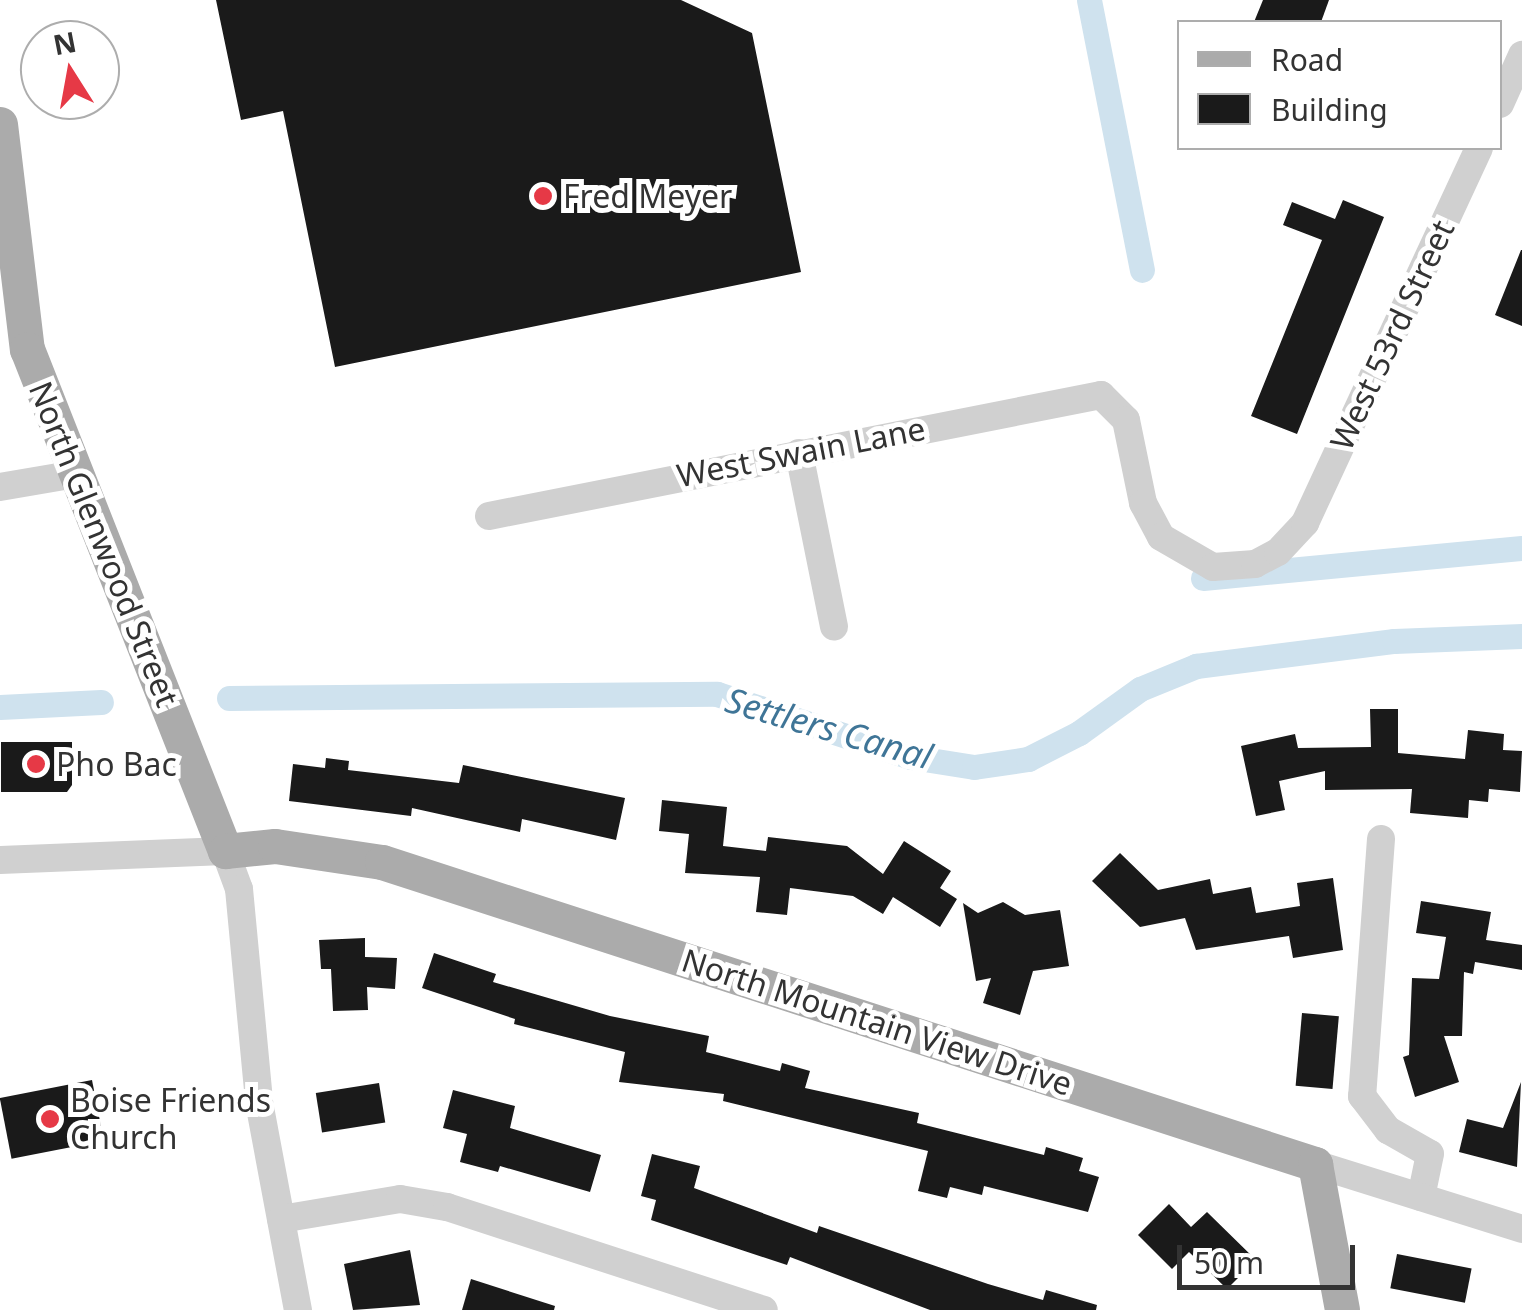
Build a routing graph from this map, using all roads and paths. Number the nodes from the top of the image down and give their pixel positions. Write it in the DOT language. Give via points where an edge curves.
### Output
graph roads {
  1 [pos="1522,55"];
  2 [pos="1502,100"];
  3 [pos="0,124"];
  4 [pos="1478,150"];
  5 [pos="1113,400"];
  6 [pos="799,453"];
  7 [pos="76,474"];
  8 [pos="0,487"];
  9 [pos="488,516"];
  10 [pos="834,626"];
  11 [pos="1381,838"];
  12 [pos="226,851"];
  13 [pos="0,860"];
  14 [pos="1314,1164"];
  15 [pos="1421,1197"];
  16 [pos="280,1219"];
  17 [pos="1522,1229"];
  18 [pos="298,1310"];
  19 [pos="764,1310"];
  20 [pos="1342,1310"];
  1 -- 2 [label="street"];
  3 -- 7 [label="main road, North Glenwood Street" via="18,312"];
  4 -- 5 [label="street, West 53rd Street" via="1305,522 1278,552 1255,564 1213,567 1175,551 1149,519 1126,420"];
  5 -- 6 [label="street, West Swain Lane" via="1086,394"];
  6 -- 9 [label="street, West Swain Lane"];
  6 -- 10 [label="street"];
  7 -- 8 [label="street"];
  7 -- 12 [label="main road, North Glenwood Street"];
  11 -- 15 [label="street" via="1362,1096 1388,1130 1430,1154"];
  12 -- 13 [label="street"];
  12 -- 14 [label="main road, North Mountain View Drive" via="275,846 382,862"];
  12 -- 16 [label="street, North Glenwood Street" via="239,889 258,1102"];
  14 -- 15 [label="street, North Mountain View Drive"];
  14 -- 20 [label="main road"];
  15 -- 17 [label="street, North Mountain View Drive"];
  16 -- 18 [label="street, North Glenwood Street"];
  16 -- 19 [label="street" via="400,1200 446,1207"];
}
